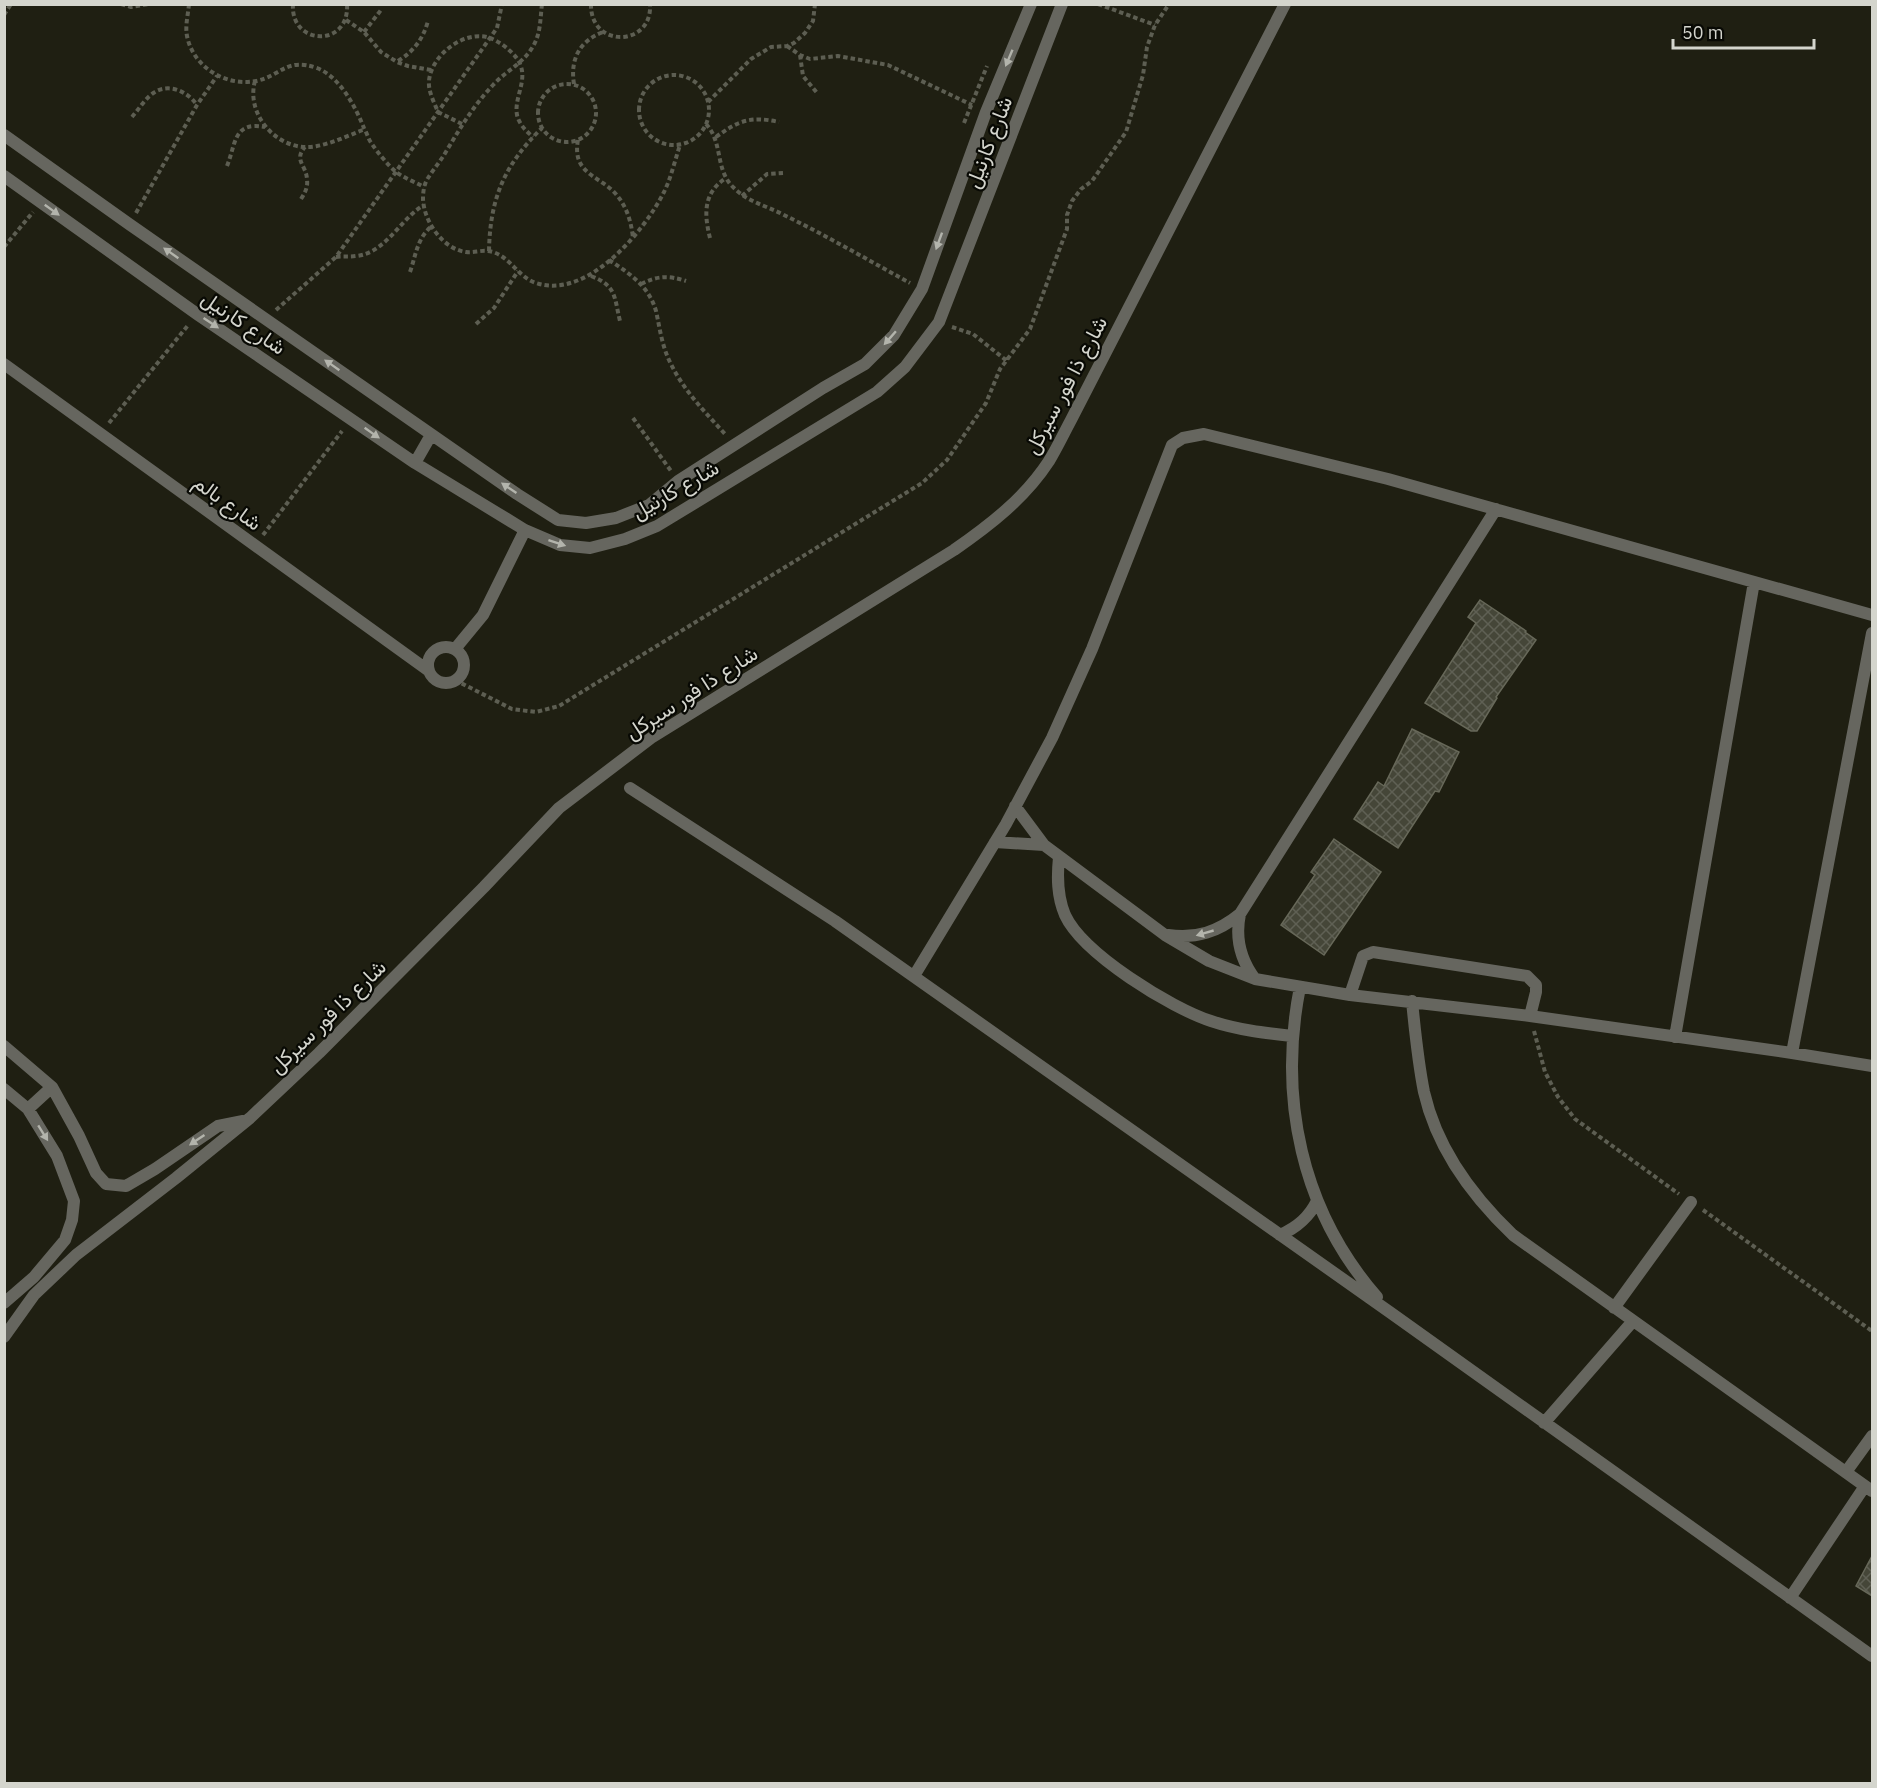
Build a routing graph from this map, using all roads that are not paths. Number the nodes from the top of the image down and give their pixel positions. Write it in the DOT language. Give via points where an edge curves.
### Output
graph roads {
  1 [pos="1031,4"];
  2 [pos="1062,4"];
  3 [pos="1285,4"];
  4 [pos="4,135"];
  5 [pos="4,176"];
  6 [pos="4,364"];
  7 [pos="431,435"];
  8 [pos="415,463"];
  9 [pos="649,505"];
  10 [pos="1496,509"];
  11 [pos="657,526"];
  12 [pos="525,530"];
  13 [pos="1755,582"];
  14 [pos="1872,615"];
  15 [pos="1872,633"];
  16 [pos="455,649"];
  17 [pos="429,671"];
  18 [pos="630,788"];
  19 [pos="1016,806"];
  20 [pos="995,842"];
  21 [pos="1044,845"];
  22 [pos="1059,856"];
  23 [pos="1240,914"];
  24 [pos="1165,934"];
  25 [pos="914,976"];
  26 [pos="1255,979"];
  27 [pos="1300,987"];
  28 [pos="1350,995"];
  29 [pos="1412,1001"];
  30 [pos="1530,1016"];
  31 [pos="1292,1036"];
  32 [pos="1675,1037"];
  33 [pos="6,1048"];
  34 [pos="1792,1053"];
  35 [pos="1872,1066"];
  36 [pos="52,1087"];
  37 [pos="4,1089"];
  38 [pos="28,1109"];
  39 [pos="250,1118"];
  40 [pos="1317,1201"];
  41 [pos="1691,1202"];
  42 [pos="1280,1235"];
  43 [pos="4,1303"];
  44 [pos="1614,1308"];
  45 [pos="1391,1313"];
  46 [pos="1633,1321"];
  47 [pos="4,1337"];
  48 [pos="1544,1423"];
  49 [pos="1872,1436"];
  50 [pos="1846,1472"];
  51 [pos="1869,1488"];
  52 [pos="1790,1598"];
  53 [pos="1872,1656"];
  1 -- 9 [label="street, شارع كارنيل, one-way" via="986,112 922,289 894,335 865,364 678,481"];
  2 -- 11 [label="street, شارع كارنيل" via="939,322 905,367 877,392"];
  3 -- 39 [label="street, شارع ذا فور سيركل" via="1071,420 1049,461 1023,494 954,550 651,738 559,808 369,1003"];
  7 -- 4 [label="street, شارع كارنيل, one-way"];
  5 -- 8 [label="street, شارع كارنيل, one-way"];
  6 -- 17 [label="street, شارع بالم"];
  7 -- 8 [label="street"];
  9 -- 7 [label="street, شارع كارنيل, one-way" via="616,518 586,523 558,520"];
  8 -- 12 [label="street, شارع كارنيل"];
  9 -- 11 [label="street"];
  10 -- 13 [label="street"];
  10 -- 19 [label="street" via="1219,437 1204,434 1183,438 1172,445 1092,649"];
  10 -- 23 [label="street"];
  12 -- 11 [label="street, شارع كارنيل, one-way" via="560,545 590,548"];
  12 -- 16 [label="street" via="483,615"];
  13 -- 14 [label="street"];
  13 -- 32 [label="street"];
  15 -- 34 [label="street"];
  16 -- 17 [label="street" via="443,647 432,653"];
  16 -- 17 [label="street" via="464,665 454,680 443,682"];
  18 -- 25 [label="street"];
  19 -- 20 [label="street"];
  19 -- 21 [label="street"];
  20 -- 21 [label="street"];
  20 -- 25 [label="street"];
  21 -- 22 [label="street"];
  22 -- 24 [label="street"];
  22 -- 31 [label="street" via="1059,897 1066,916 1077,933 1117,967 1172,1003 1210,1021 1251,1032"];
  23 -- 24 [label="street, one-way" via="1207,933 1182,937"];
  23 -- 26 [label="street" via="1239,948"];
  24 -- 26 [label="street" via="1209,962"];
  25 -- 42 [label="street"];
  26 -- 27 [label="street"];
  27 -- 28 [label="street"];
  27 -- 31 [label="street"];
  28 -- 29 [label="street"];
  28 -- 30 [label="street" via="1364,956 1373,952 1527,976 1536,985"];
  29 -- 30 [label="street"];
  29 -- 44 [label="street" via="1425,1095 1449,1157 1467,1186 1513,1235"];
  30 -- 32 [label="street"];
  31 -- 40 [label="street" via="1294,1112"];
  32 -- 34 [label="street"];
  33 -- 36 [label="street"];
  34 -- 35 [label="street"];
  36 -- 38 [label="street"];
  39 -- 36 [label="street, one-way" via="218,1126 126,1186 114,1186 106,1184 96,1173"];
  37 -- 38 [label="street"];
  38 -- 43 [label="street, one-way" via="57,1156 74,1201 72,1220 65,1240 34,1277"];
  39 -- 47 [label="street, شارع ذا فور سيركل" via="76,1256 34,1295"];
  40 -- 42 [label="street" via="1299,1225"];
  40 -- 45 [label="street" via="1345,1254"];
  41 -- 44 [label="street"];
  42 -- 45 [label="street"];
  44 -- 46 [label="street"];
  45 -- 48 [label="street"];
  46 -- 48 [label="street"];
  46 -- 50 [label="street"];
  48 -- 52 [label="street"];
  49 -- 50 [label="street"];
  50 -- 51 [label="street"];
  51 -- 52 [label="street"];
  52 -- 53 [label="street"];
}
